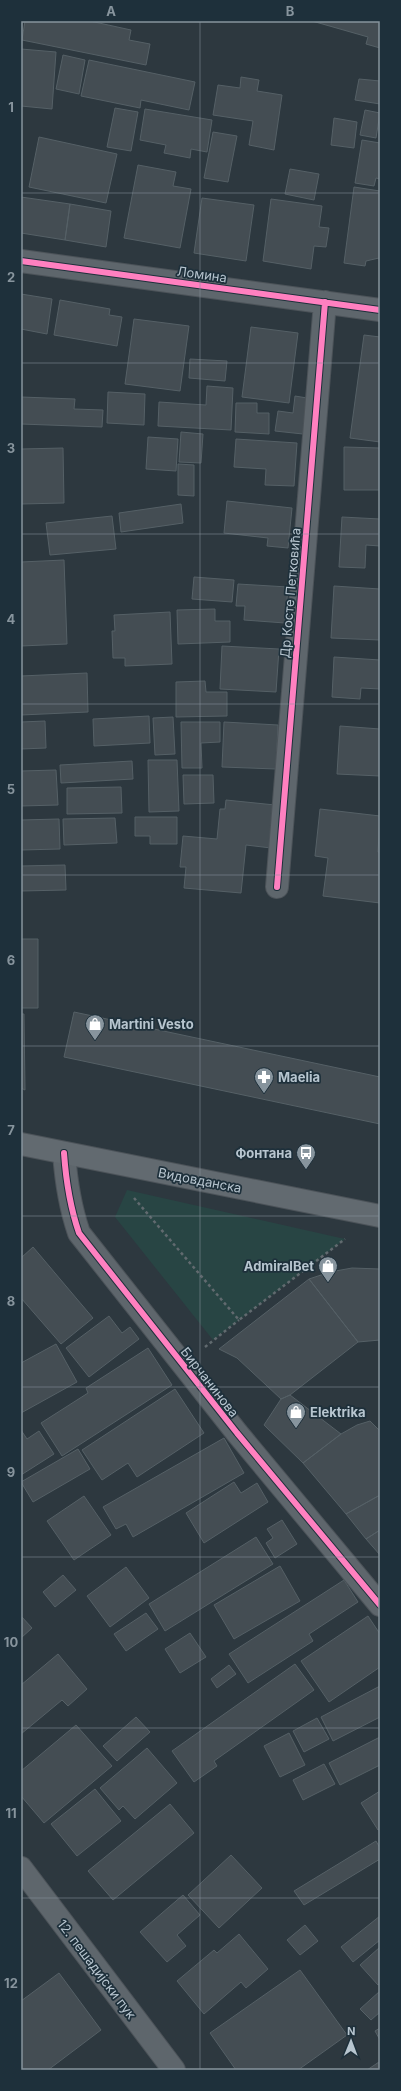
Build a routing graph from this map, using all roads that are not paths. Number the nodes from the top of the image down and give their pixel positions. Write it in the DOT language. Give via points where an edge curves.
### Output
graph roads {
  1 [pos="21,261"];
  2 [pos="325,302"];
  3 [pos="380,310"];
  4 [pos="277,887"];
  5 [pos="21,1144"];
  6 [pos="64,1153"];
  7 [pos="380,1216"];
  8 [pos="380,1605"];
  9 [pos="21,1868"];
  10 [pos="174,2070"];
  1 -- 2 [label="street, Ломина"];
  2 -- 3 [label="street, Ломина"];
  2 -- 4 [label="street, Др Косте Петковића"];
  5 -- 6 [label="main road, Видовданска"];
  6 -- 7 [label="main road, Видовданска"];
  6 -- 8 [label="street, Бирчанинова" via="65,1180 79,1233 182,1364"];
  9 -- 10 [label="street, 12. пешадијски пук"];
}
